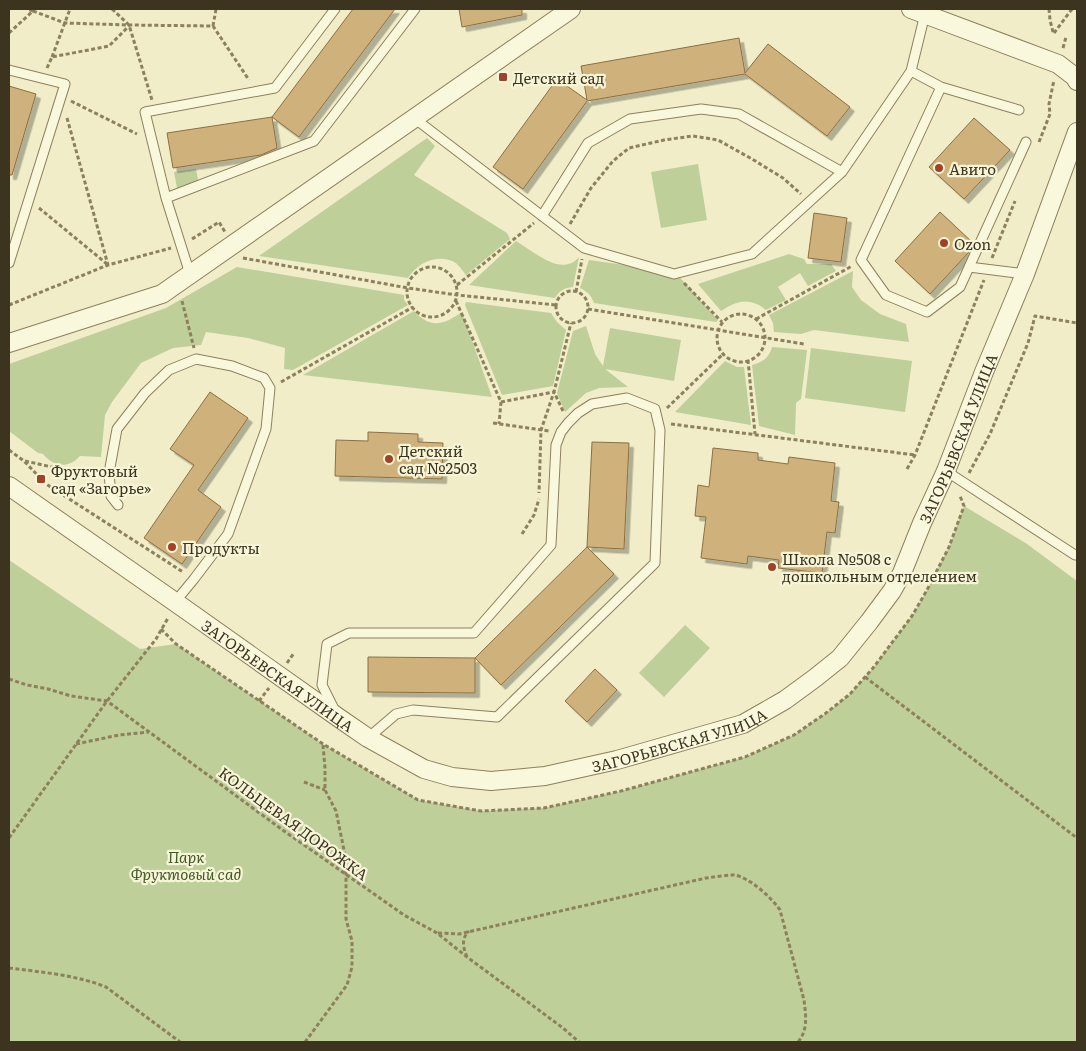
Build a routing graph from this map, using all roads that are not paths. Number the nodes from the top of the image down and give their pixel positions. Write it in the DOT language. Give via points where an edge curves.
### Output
graph roads {
  1 [pos="335,9"];
  2 [pos="415,9"];
  3 [pos="570,9"];
  4 [pos="918,12"];
  5 [pos="9,70"];
  6 [pos="911,71"];
  7 [pos="1077,80"];
  8 [pos="941,87"];
  9 [pos="1019,110"];
  10 [pos="414,118"];
  11 [pos="1077,132"];
  12 [pos="1026,142"];
  13 [pos="842,172"];
  14 [pos="166,198"];
  15 [pos="542,216"];
  16 [pos="9,263"];
  17 [pos="969,267"];
  18 [pos="190,274"];
  19 [pos="1025,274"];
  20 [pos="9,343"];
  21 [pos="946,471"];
  22 [pos="9,486"];
  23 [pos="118,505"];
  24 [pos="1075,555"];
  25 [pos="175,602"];
  26 [pos="339,718"];
  27 [pos="368,738"];
  1 -- 14 [label="lane" via="275,88 145,112"];
  2 -- 14 [label="lane" via="314,141"];
  3 -- 10 [label="street"];
  4 -- 6 [label="lane"];
  4 -- 7 [label="street" via="1058,64"];
  5 -- 16 [label="lane" via="65,84"];
  6 -- 8 [label="lane"];
  6 -- 13 [label="lane"];
  8 -- 9 [label="lane"];
  8 -- 17 [label="lane" via="862,260 886,295 927,312 960,288"];
  10 -- 15 [label="lane"];
  10 -- 18 [label="street" via="237,250"];
  11 -- 19 [label="street, ЗАГОРЬЕВСКАЯ УЛИЦА"];
  12 -- 17 [label="lane"];
  13 -- 15 [label="lane" via="752,254 674,274 584,248"];
  13 -- 15 [label="lane" via="739,114 701,109 630,119 588,143"];
  14 -- 18 [label="lane"];
  17 -- 19 [label="lane"];
  18 -- 20 [label="street" via="162,294"];
  19 -- 21 [label="street, ЗАГОРЬЕВСКАЯ УЛИЦА"];
  21 -- 24 [label="lane"];
  21 -- 27 [label="street, ЗАГОРЬЕВСКАЯ УЛИЦА" via="892,591 840,658 785,700 743,724 617,760 544,776 491,781 452,777 424,769"];
  22 -- 25 [label="street, ЗАГОРЬЕВСКАЯ УЛИЦА"];
  23 -- 25 [label="lane" via="111,496 109,473 117,429 144,393 169,370 196,359 232,366 264,378 270,388 266,429 228,534"];
  25 -- 26 [label="street, ЗАГОРЬЕВСКАЯ УЛИЦА"];
  26 -- 27 [label="street, ЗАГОРЬЕВСКАЯ УЛИЦА"];
  26 -- 27 [label="lane" via="322,685 327,644 349,633 474,633 551,545 556,445 560,432 592,404 628,398 655,409 660,430 655,563 497,717 413,710 396,714"];
}
